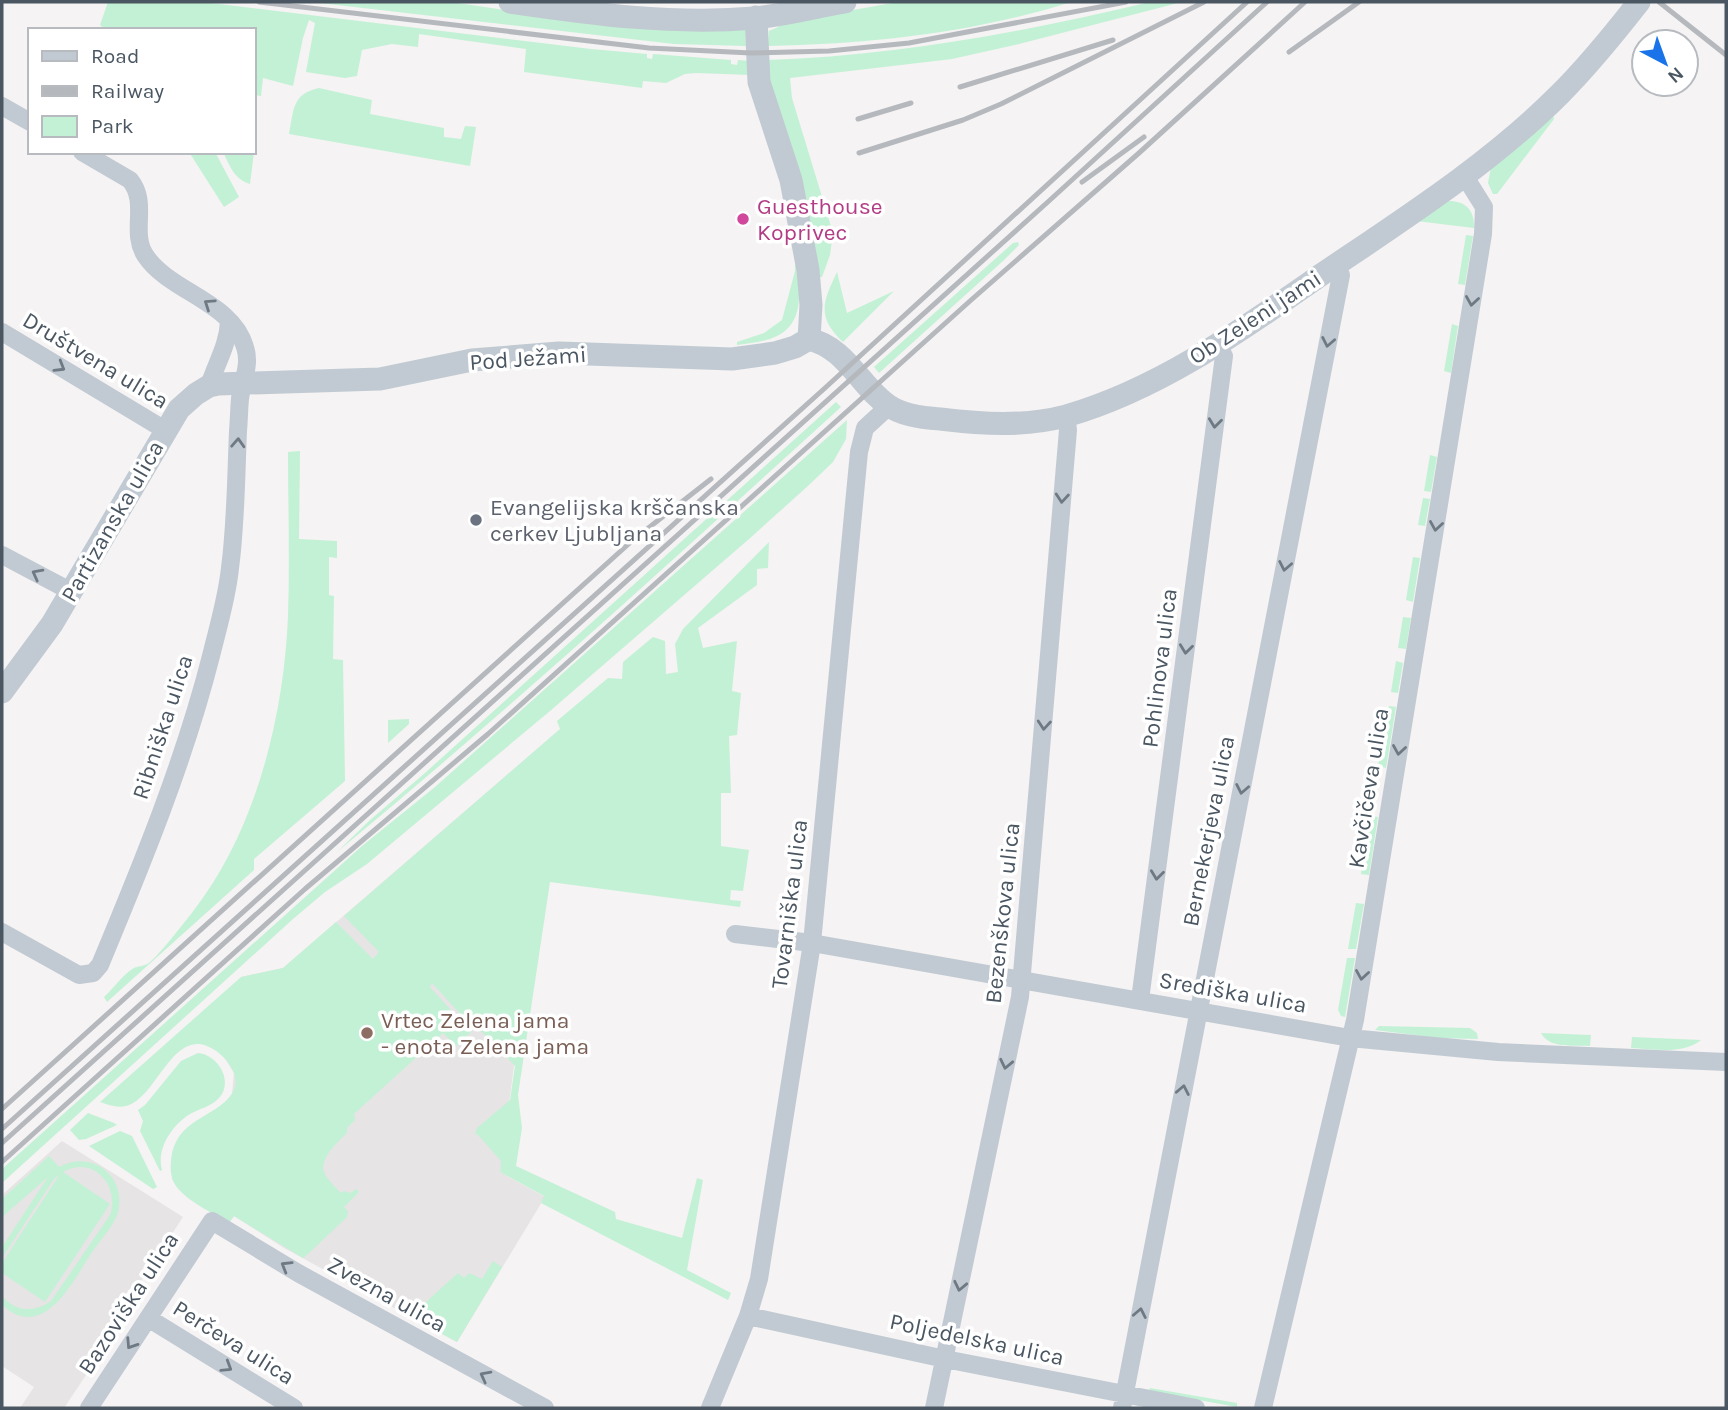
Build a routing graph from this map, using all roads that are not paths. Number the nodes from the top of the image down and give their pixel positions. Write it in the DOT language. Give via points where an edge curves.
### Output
graph roads {
  1 [pos="510,2"];
  2 [pos="845,2"];
  3 [pos="1639,2"];
  4 [pos="745,12"];
  5 [pos="2,106"];
  6 [pos="28,121"];
  7 [pos="85,154"];
  8 [pos="1464,175"];
  9 [pos="1335,266"];
  10 [pos="229,322"];
  11 [pos="2,332"];
  12 [pos="809,339"];
  13 [pos="1221,350"];
  14 [pos="244,382"];
  15 [pos="209,386"];
  16 [pos="889,406"];
  17 [pos="1066,416"];
  18 [pos="165,430"];
  19 [pos="2,555"];
  20 [pos="72,592"];
  21 [pos="2,694"];
  22 [pos="2,932"];
  23 [pos="735,934"];
  24 [pos="812,943"];
  25 [pos="1023,980"];
  26 [pos="1141,992"];
  27 [pos="1199,1010"];
  28 [pos="1350,1038"];
  29 [pos="1726,1062"];
  30 [pos="209,1225"];
  31 [pos="748,1316"];
  32 [pos="148,1318"];
  33 [pos="945,1359"];
  34 [pos="1124,1401"];
  35 [pos="89,1408"];
  36 [pos="294,1408"];
  37 [pos="545,1408"];
  38 [pos="710,1408"];
  39 [pos="934,1408"];
  40 [pos="1196,1408"];
  41 [pos="1263,1408"];
  1 -- 4 [label="street" via="595,15 679,20"];
  2 -- 4 [label="street"];
  3 -- 8 [label="street, Ob Zeleni jami" via="1558,96"];
  4 -- 12 [label="street" via="760,82 791,180 808,270"];
  5 -- 6 [label="street"];
  10 -- 7 [label="street, one-way" via="150,262 140,244 141,208 136,187"];
  8 -- 9 [label="street, Ob Zeleni jami"];
  8 -- 28 [label="street, Kavčičeva ulica, one-way" via="1484,207 1483,234"];
  9 -- 13 [label="street, Ob Zeleni jami"];
  9 -- 27 [label="street, Bernekerjeva ulica, one-way" via="1341,275"];
  10 -- 14 [label="street, Ribniška ulica" via="245,346"];
  10 -- 15 [label="street" via="226,344"];
  11 -- 18 [label="street, Društvena ulica, one-way"];
  12 -- 14 [label="street, Pod Ježami" via="795,347 732,359 546,354 472,360 380,379"];
  12 -- 16 [label="street, Ob Zeleni jami" via="831,348"];
  13 -- 17 [label="street, Ob Zeleni jami"];
  13 -- 26 [label="street, Pohlinova ulica, one-way"];
  14 -- 15 [label="street"];
  22 -- 14 [label="street, Ribniška ulica, one-way" via="79,975 93,973 100,965 199,705 230,569"];
  15 -- 18 [label="street, Partizanska ulica" via="187,401"];
  16 -- 17 [label="street, Ob Zeleni jami" via="936,419 993,424"];
  16 -- 24 [label="street, Tovarniška ulica" via="864,428 859,452"];
  17 -- 25 [label="street, Bezenškova ulica, one-way"];
  18 -- 20 [label="street, Partizanska ulica"];
  20 -- 19 [label="street, one-way"];
  20 -- 21 [label="street, Partizanska ulica"];
  23 -- 24 [label="street, Središka ulica"];
  24 -- 25 [label="street, Središka ulica"];
  24 -- 31 [label="street, Tovarniška ulica" via="759,1279"];
  25 -- 26 [label="street, Središka ulica"];
  25 -- 33 [label="street, Bezenškova ulica, one-way"];
  26 -- 27 [label="street, Središka ulica"];
  27 -- 28 [label="street, Središka ulica"];
  34 -- 27 [label="street, Bernekerjeva ulica, one-way"];
  28 -- 29 [label="street, Središka ulica" via="1498,1052"];
  28 -- 41 [label="street, Kavčičeva ulica"];
  30 -- 32 [label="street, Bazoviška ulica"];
  37 -- 30 [label="street, Zvezna ulica, one-way" via="212,1221"];
  31 -- 33 [label="street, Poljedelska ulica"];
  31 -- 38 [label="street, Tovarniška ulica"];
  32 -- 35 [label="street, Bazoviška ulica, one-way"];
  32 -- 36 [label="street, Perčeva ulica, one-way"];
  33 -- 34 [label="street, Poljedelska ulica"];
  33 -- 39 [label="street, Bezenškova ulica"];
  34 -- 40 [label="street, Poljedelska ulica"];
}
